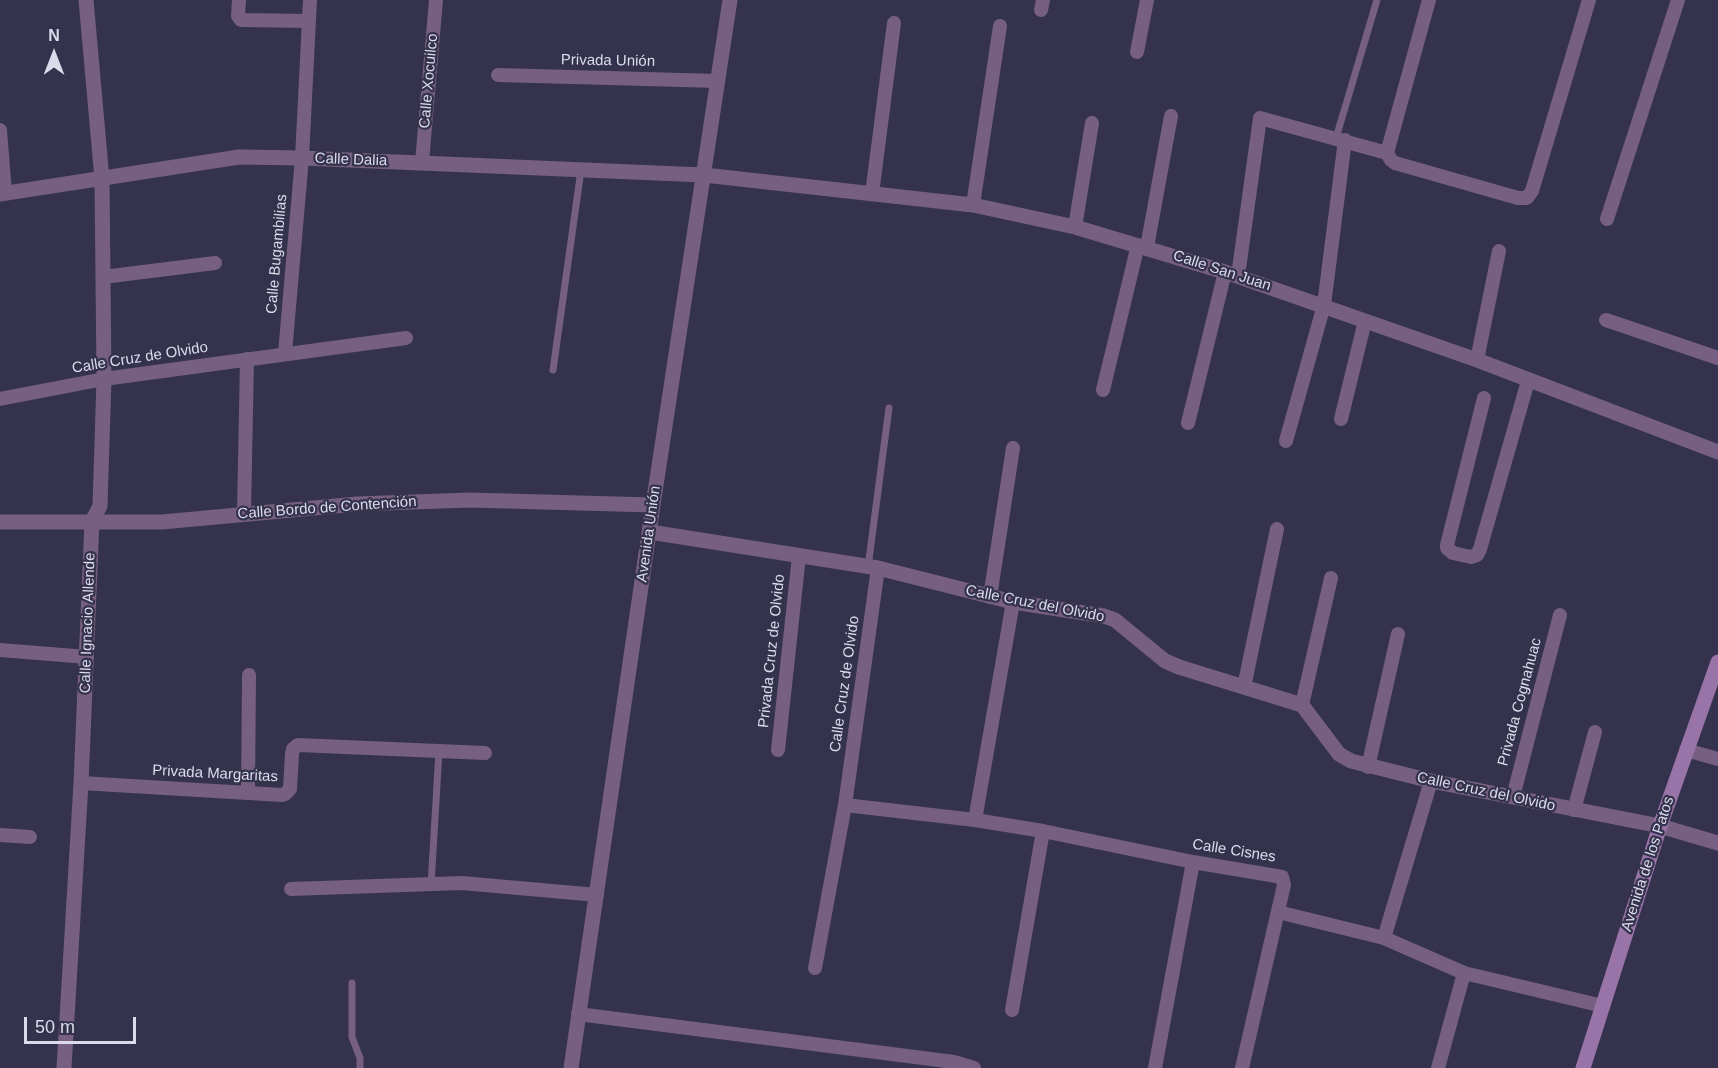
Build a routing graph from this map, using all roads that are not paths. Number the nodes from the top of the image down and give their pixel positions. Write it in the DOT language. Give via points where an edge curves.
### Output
graph roads {
  1 [pos="86,0"];
  2 [pos="239,0"];
  3 [pos="310,0"];
  4 [pos="436,0"];
  5 [pos="730,0"];
  6 [pos="1147,0"];
  7 [pos="1377,0"];
  8 [pos="1429,0"];
  9 [pos="1589,0"];
  10 [pos="1677,0"];
  11 [pos="309,21"];
  12 [pos="894,22"];
  13 [pos="999,26"];
  14 [pos="1137,52"];
  15 [pos="498,75"];
  16 [pos="718,81"];
  17 [pos="1171,116"];
  18 [pos="1092,123"];
  19 [pos="0,130"];
  20 [pos="1341,139"];
  21 [pos="1387,153"];
  22 [pos="302,158"];
  23 [pos="422,162"];
  24 [pos="581,170"];
  25 [pos="704,175"];
  26 [pos="102,179"];
  27 [pos="2,194"];
  28 [pos="872,194"];
  29 [pos="973,205"];
  30 [pos="1607,219"];
  31 [pos="1075,227"];
  32 [pos="1142,246"];
  33 [pos="1499,251"];
  34 [pos="215,263"];
  35 [pos="1232,274"];
  36 [pos="103,277"];
  37 [pos="1324,305"];
  38 [pos="1606,320"];
  39 [pos="1365,321"];
  40 [pos="406,338"];
  41 [pos="285,353"];
  42 [pos="1718,358"];
  43 [pos="247,359"];
  44 [pos="1477,360"];
  45 [pos="553,370"];
  46 [pos="104,379"];
  47 [pos="1528,381"];
  48 [pos="1102,390"];
  49 [pos="1485,398"];
  50 [pos="0,399"];
  51 [pos="889,408"];
  52 [pos="1341,419"];
  53 [pos="1188,423"];
  54 [pos="1286,441"];
  55 [pos="1014,448"];
  56 [pos="1718,452"];
  57 [pos="653,505"];
  58 [pos="244,513"];
  59 [pos="92,521"];
  60 [pos="0,522"];
  61 [pos="1277,528"];
  62 [pos="650,532"];
  63 [pos="799,556"];
  64 [pos="873,568"];
  65 [pos="1331,578"];
  66 [pos="990,597"];
  67 [pos="1014,602"];
  68 [pos="1560,615"];
  69 [pos="1398,634"];
  70 [pos="0,650"];
  71 [pos="87,657"];
  72 [pos="1718,662"];
  73 [pos="249,675"];
  74 [pos="1244,687"];
  75 [pos="1302,705"];
  76 [pos="1595,732"];
  77 [pos="778,750"];
  78 [pos="1686,750"];
  79 [pos="439,751"];
  80 [pos="485,753"];
  81 [pos="1718,759"];
  82 [pos="1368,766"];
  83 [pos="1431,781"];
  84 [pos="81,783"];
  85 [pos="248,793"];
  86 [pos="1513,797"];
  87 [pos="845,805"];
  88 [pos="1574,810"];
  89 [pos="975,820"];
  90 [pos="1660,826"];
  91 [pos="1043,831"];
  92 [pos="0,835"];
  93 [pos="30,837"];
  94 [pos="1718,843"];
  95 [pos="1193,862"];
  96 [pos="431,885"];
  97 [pos="291,889"];
  98 [pos="597,895"];
  99 [pos="1278,912"];
  100 [pos="1384,938"];
  101 [pos="815,968"];
  102 [pos="1464,973"];
  103 [pos="352,983"];
  104 [pos="1603,1006"];
  105 [pos="1012,1010"];
  106 [pos="578,1014"];
  107 [pos="64,1068"];
  108 [pos="360,1068"];
  109 [pos="571,1068"];
  110 [pos="974,1068"];
  111 [pos="1155,1068"];
  112 [pos="1242,1068"];
  113 [pos="1438,1068"];
  114 [pos="1583,1068"];
  1 -- 26 [label="street"];
  2 -- 11 [label="street" via="238,19 244,21"];
  3 -- 11 [label="street, Calle Bugambilias"];
  4 -- 23 [label="street, Calle Xocuilco"];
  5 -- 16 [label="street, Avenida Unión"];
  6 -- 14 [label="street"];
  7 -- 20 [label="lane"];
  8 -- 21 [label="street"];
  9 -- 21 [label="street" via="1527,198 1395,163"];
  10 -- 30 [label="street"];
  11 -- 22 [label="street, Calle Bugambilias"];
  12 -- 28 [label="street"];
  13 -- 29 [label="street"];
  15 -- 16 [label="street, Privada Unión"];
  16 -- 25 [label="street, Avenida Unión"];
  17 -- 32 [label="street"];
  18 -- 31 [label="street"];
  19 -- 27 [label="street"];
  20 -- 21 [label="street"];
  20 -- 35 [label="street" via="1260,118"];
  20 -- 37 [label="street"];
  22 -- 23 [label="street, Calle Dalia"];
  22 -- 26 [label="street, Calle Dalia" via="239,157"];
  22 -- 41 [label="street, Calle Bugambilias"];
  23 -- 24 [label="street, Calle Dalia"];
  24 -- 25 [label="street, Calle Dalia"];
  24 -- 45 [label="lane"];
  25 -- 28 [label="street, Calle San Juan"];
  25 -- 57 [label="street, Avenida Unión"];
  26 -- 27 [label="street, Calle Dalia"];
  26 -- 36 [label="street, Calle Ignacio Allende"];
  28 -- 29 [label="street, Calle San Juan"];
  29 -- 31 [label="street, Calle San Juan"];
  31 -- 32 [label="street, Calle San Juan"];
  32 -- 35 [label="street, Calle San Juan"];
  32 -- 48 [label="street"];
  33 -- 44 [label="street"];
  34 -- 36 [label="street"];
  35 -- 37 [label="street, Calle San Juan"];
  35 -- 53 [label="street"];
  36 -- 46 [label="street, Calle Ignacio Allende"];
  37 -- 39 [label="street, Calle San Juan"];
  37 -- 54 [label="street"];
  38 -- 42 [label="street"];
  39 -- 44 [label="street, Calle San Juan"];
  39 -- 52 [label="street"];
  40 -- 41 [label="street"];
  41 -- 43 [label="street, Calle Cruz de Olvido"];
  43 -- 46 [label="street, Calle Cruz de Olvido"];
  43 -- 58 [label="street"];
  44 -- 47 [label="street, Calle San Juan"];
  46 -- 50 [label="street, Calle Cruz de Olvido"];
  46 -- 59 [label="street, Calle Ignacio Allende" via="100,506"];
  47 -- 49 [label="street" via="1480,549 1470,557 1447,549"];
  47 -- 56 [label="street, Calle San Juan"];
  51 -- 64 [label="lane"];
  55 -- 66 [label="street"];
  57 -- 58 [label="street, Calle Bordo de Contención" via="470,500"];
  57 -- 62 [label="street, Avenida Unión"];
  58 -- 59 [label="street, Calle Bordo de Contención" via="162,522"];
  59 -- 60 [label="street, Calle Bordo de Contención"];
  59 -- 71 [label="street, Calle Ignacio Allende"];
  61 -- 74 [label="street"];
  62 -- 63 [label="street, Calle Cruz del Olvido"];
  62 -- 98 [label="street, Avenida Unión"];
  63 -- 64 [label="street, Calle Cruz del Olvido"];
  63 -- 77 [label="street, Privada Cruz de Olvido"];
  64 -- 66 [label="street, Calle Cruz del Olvido"];
  64 -- 87 [label="street, Calle Cruz de Olvido"];
  65 -- 75 [label="street"];
  66 -- 67 [label="street, Calle Cruz del Olvido"];
  67 -- 74 [label="street, Calle Cruz del Olvido" via="1115,620 1165,661"];
  67 -- 89 [label="street"];
  68 -- 86 [label="street, Privada Cognahuac"];
  69 -- 82 [label="street"];
  70 -- 71 [label="street"];
  71 -- 84 [label="street, Calle Ignacio Allende"];
  72 -- 78 [label="main road, Avenida de los Patos"];
  73 -- 85 [label="street"];
  74 -- 75 [label="street, Calle Cruz del Olvido"];
  75 -- 82 [label="street, Calle Cruz del Olvido" via="1339,753"];
  76 -- 88 [label="street"];
  78 -- 81 [label="street"];
  78 -- 90 [label="main road, Avenida de los Patos"];
  79 -- 80 [label="street, Privada Margaritas"];
  79 -- 85 [label="street, Privada Margaritas" via="298,745 293,749 288,792"];
  79 -- 96 [label="lane"];
  82 -- 83 [label="street, Calle Cruz del Olvido"];
  83 -- 86 [label="street, Calle Cruz del Olvido"];
  83 -- 100 [label="street"];
  84 -- 85 [label="street, Privada Margaritas"];
  84 -- 107 [label="street, Calle Ignacio Allende"];
  86 -- 88 [label="street, Calle Cruz del Olvido"];
  87 -- 89 [label="street, Calle Cisnes"];
  87 -- 101 [label="street, Calle Cruz de Olvido"];
  88 -- 90 [label="street, Calle Cruz del Olvido"];
  89 -- 91 [label="street, Calle Cisnes"];
  90 -- 94 [label="street, Calle Cruz del Olvido"];
  90 -- 104 [label="main road, Avenida de los Patos"];
  91 -- 95 [label="street, Calle Cisnes"];
  91 -- 105 [label="street"];
  92 -- 93 [label="street"];
  95 -- 99 [label="street, Calle Cisnes" via="1279,875 1284,885"];
  95 -- 111 [label="street"];
  96 -- 97 [label="street"];
  96 -- 98 [label="street" via="462,883"];
  98 -- 106 [label="street, Avenida Unión"];
  99 -- 100 [label="street"];
  99 -- 112 [label="street"];
  100 -- 102 [label="street"];
  102 -- 104 [label="street"];
  102 -- 113 [label="street"];
  103 -- 108 [label="lane" via="352,1037"];
  104 -- 114 [label="main road, Avenida de los Patos"];
  106 -- 109 [label="street, Avenida Unión"];
  106 -- 110 [label="street" via="954,1062"];
}
